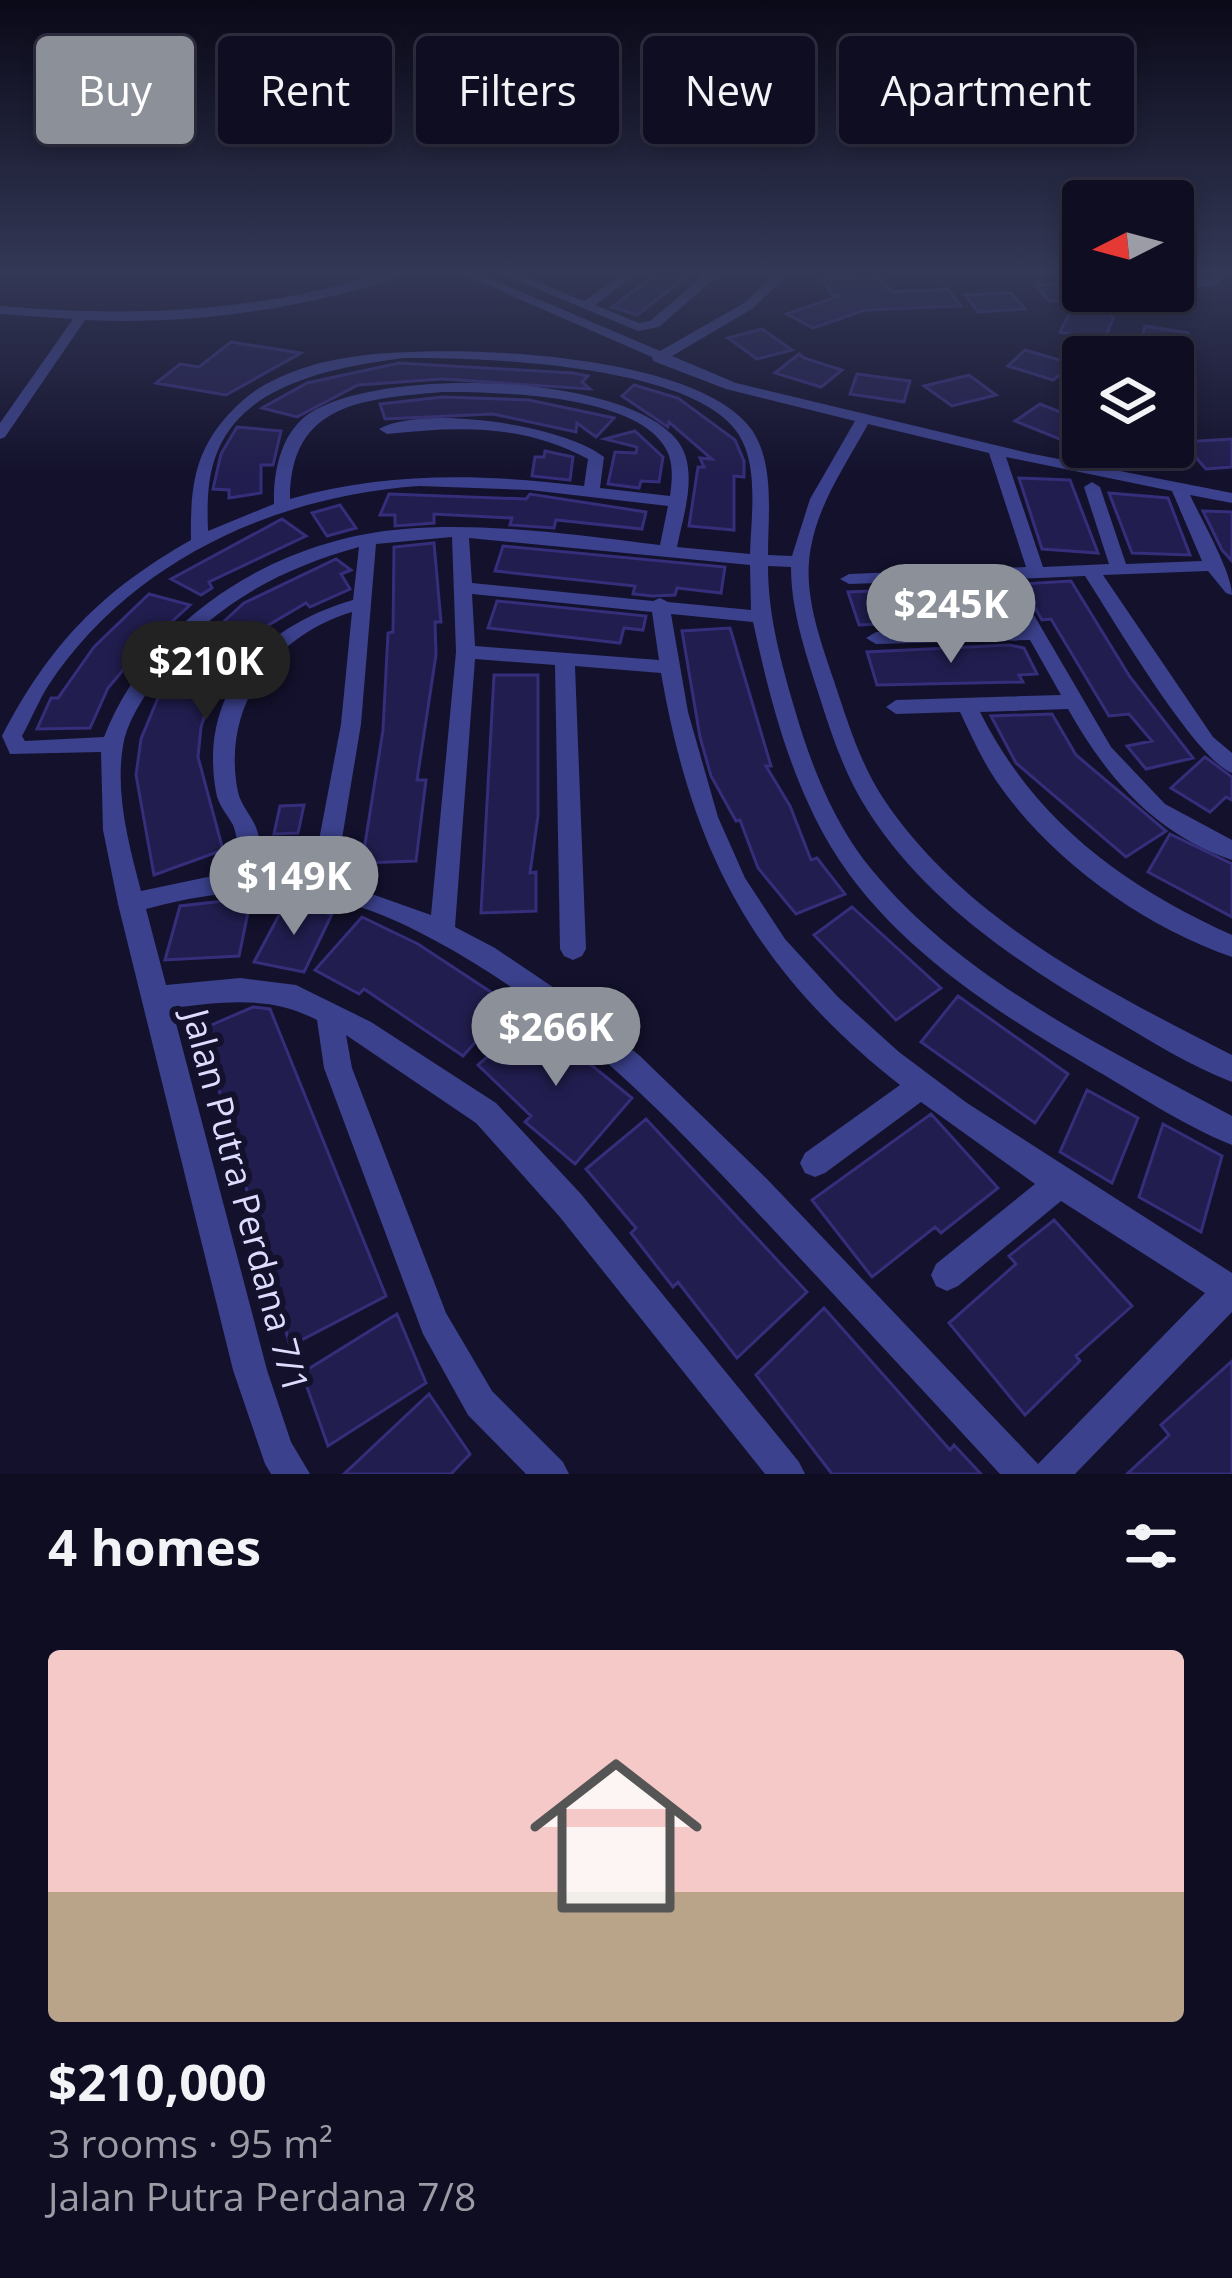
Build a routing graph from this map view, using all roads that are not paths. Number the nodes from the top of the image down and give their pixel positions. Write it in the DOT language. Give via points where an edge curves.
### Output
graph roads {
  1 [pos="65,340"];
  2 [pos="617,340"];
  3 [pos="690,340"];
  4 [pos="658,358"];
  5 [pos="620,373"];
  6 [pos="584,402"];
  7 [pos="863,420"];
  8 [pos="387,430"];
  9 [pos="0,434"];
  10 [pos="996,450"];
  11 [pos="1092,487"];
  12 [pos="1180,491"];
  13 [pos="591,492"];
  14 [pos="1232,498"];
  15 [pos="676,502"];
  16 [pos="284,509"];
  17 [pos="460,532"];
  18 [pos="368,540"];
  19 [pos="200,543"];
  20 [pos="667,551"];
  21 [pos="758,561"];
  22 [pos="800,562"];
  23 [pos="1213,566"];
  24 [pos="1089,568"];
  25 [pos="1119,568"];
  26 [pos="1036,571"];
  27 [pos="1003,577"];
  28 [pos="849,579"];
  29 [pos="464,589"];
  30 [pos="1232,589"];
  31 [pos="362,602"];
  32 [pos="660,604"];
  33 [pos="761,617"];
  34 [pos="1032,634"];
  35 [pos="876,638"];
  36 [pos="466,652"];
  37 [pos="565,660"];
  38 [pos="669,667"];
  39 [pos="1070,702"];
  40 [pos="966,704"];
  41 [pos="896,707"];
  42 [pos="112,744"];
  43 [pos="1232,764"];
  44 [pos="1232,851"];
  45 [pos="247,880"];
  46 [pos="322,890"];
  47 [pos="130,904"];
  48 [pos="442,929"];
  49 [pos="1232,946"];
  50 [pos="573,949"];
  51 [pos="155,998"];
  52 [pos="329,1012"];
  53 [pos="1232,1069"];
  54 [pos="924,1084"];
  55 [pos="1232,1131"];
  56 [pos="815,1163"];
  57 [pos="1064,1180"];
  58 [pos="947,1275"];
  59 [pos="1231,1290"];
  60 [pos="292,1474"];
  61 [pos="551,1474"];
  62 [pos="787,1474"];
  63 [pos="1024,1474"];
  64 [pos="1051,1474"];
  1 -- 9 [label="street"];
  2 -- 4 [label="street"];
  3 -- 4 [label="street"];
  4 -- 7 [label="street"];
  5 -- 6 [label="street"];
  5 -- 19 [label="street" via="515,354 443,352 293,379 237,414 217,437 204,467"];
  5 -- 21 [label="street" via="689,391 746,433 758,463"];
  6 -- 15 [label="street" via="666,437 679,466"];
  6 -- 16 [label="street" via="440,386 334,404 311,418 290,447"];
  7 -- 10 [label="street"];
  7 -- 22 [label="street" via="812,512"];
  8 -- 13 [label="street" via="464,422 580,446 596,457"];
  10 -- 12 [label="street"];
  10 -- 26 [label="street"];
  11 -- 25 [label="street"];
  12 -- 14 [label="street"];
  12 -- 23 [label="street"];
  13 -- 15 [label="street"];
  13 -- 16 [label="street" via="388,483"];
  15 -- 20 [label="street"];
  16 -- 19 [label="street"];
  17 -- 18 [label="street, Jalan Putra Perdana 7/1"];
  17 -- 20 [label="street, Jalan Putra Perdana 7/1"];
  17 -- 29 [label="street"];
  18 -- 31 [label="street"];
  18 -- 42 [label="street, Jalan Putra Perdana 7/1" via="290,564 208,610 139,687"];
  19 -- 42 [label="street" via="77,633 31,689 12,736 18,749"];
  20 -- 21 [label="street, Jalan Putra Perdana 7/1"];
  21 -- 22 [label="street, Jalan Putra Perdana 7/1"];
  21 -- 33 [label="street"];
  22 -- 53 [label="street" via="817,658 843,737 876,805 928,870 1033,956"];
  23 -- 25 [label="street"];
  23 -- 30 [label="street"];
  24 -- 25 [label="street"];
  24 -- 26 [label="street"];
  24 -- 43 [label="street" via="1206,742"];
  26 -- 27 [label="street"];
  27 -- 28 [label="street"];
  27 -- 34 [label="street"];
  29 -- 32 [label="street"];
  29 -- 36 [label="street"];
  31 -- 45 [label="street" via="279,640 228,711 227,796 247,832"];
  31 -- 46 [label="street"];
  32 -- 33 [label="street"];
  32 -- 38 [label="street"];
  33 -- 55 [label="street" via="817,796 856,866 928,940 1007,999"];
  34 -- 35 [label="street"];
  34 -- 39 [label="street"];
  36 -- 37 [label="street"];
  36 -- 48 [label="street"];
  37 -- 38 [label="street"];
  37 -- 50 [label="street"];
  38 -- 54 [label="street" via="700,804 736,886 788,964"];
  39 -- 40 [label="street"];
  39 -- 44 [label="street" via="1102,752 1157,810"];
  40 -- 41 [label="street"];
  40 -- 49 [label="street" via="1005,777 1040,819 1094,867"];
  42 -- 47 [label="street, Jalan Putra Perdana 7/1" via="114,830"];
  45 -- 46 [label="street"];
  45 -- 47 [label="street"];
  46 -- 48 [label="street"];
  47 -- 51 [label="street, Jalan Putra Perdana 7/1"];
  48 -- 63 [label="street" via="578,1021 672,1099"];
  51 -- 52 [label="street" via="240,989 296,997"];
  51 -- 60 [label="street, Jalan Putra Perdana 7/1" via="250,1370"];
  52 -- 61 [label="street" via="338,1068 434,1323 480,1403"];
  52 -- 62 [label="street" via="486,1113"];
  54 -- 56 [label="street"];
  54 -- 57 [label="street"];
  57 -- 58 [label="street"];
  57 -- 59 [label="street"];
  59 -- 64 [label="street"];
}
